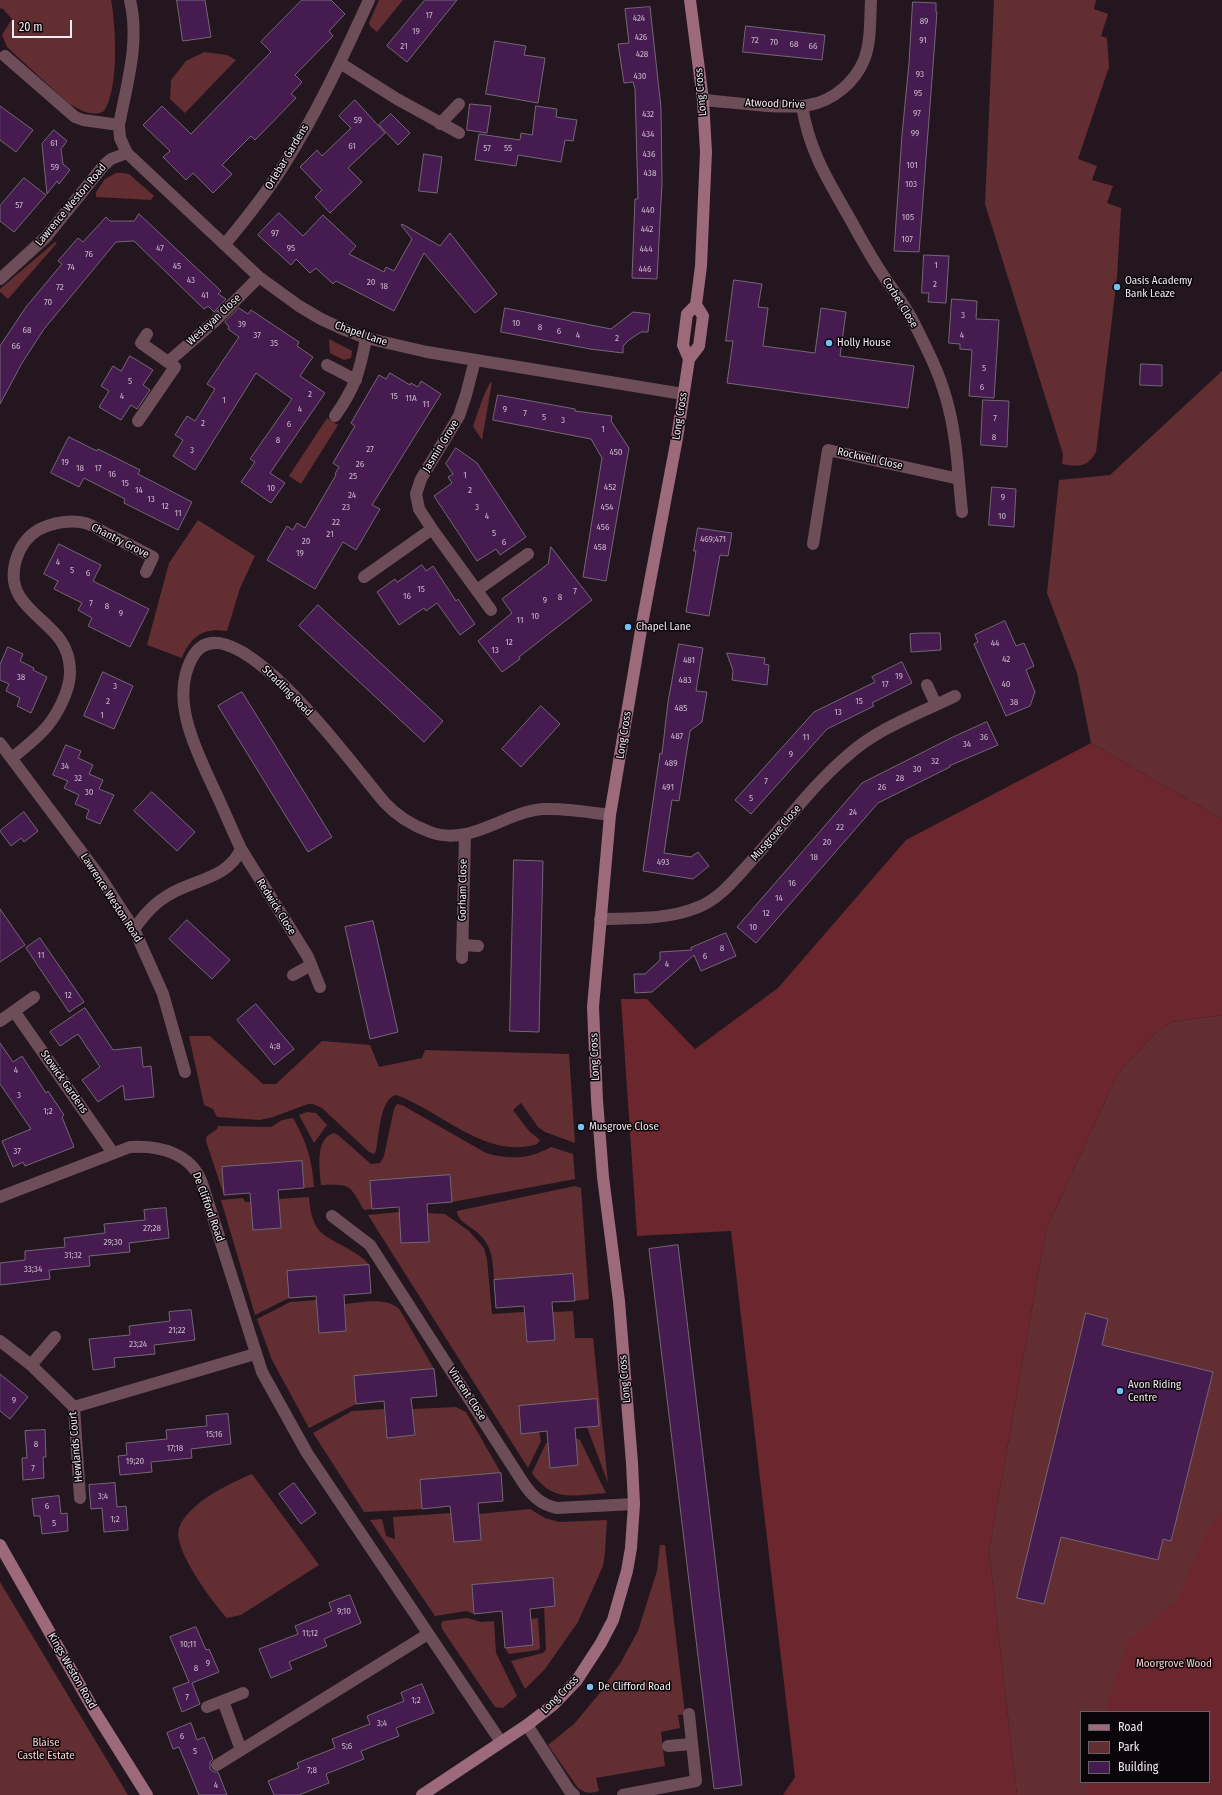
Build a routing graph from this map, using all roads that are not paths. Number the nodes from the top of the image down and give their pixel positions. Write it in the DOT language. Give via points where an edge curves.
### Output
graph roads {
  1 [pos="130,0"];
  2 [pos="369,0"];
  3 [pos="690,0"];
  4 [pos="872,0"];
  5 [pos="5,56"];
  6 [pos="340,63"];
  7 [pos="702,100"];
  8 [pos="459,104"];
  9 [pos="802,106"];
  10 [pos="440,124"];
  11 [pos="119,125"];
  12 [pos="459,133"];
  13 [pos="127,154"];
  14 [pos="225,244"];
  15 [pos="259,277"];
  16 [pos="0,279"];
  17 [pos="147,334"];
  18 [pos="366,338"];
  19 [pos="475,360"];
  20 [pos="168,362"];
  21 [pos="327,365"];
  22 [pos="356,380"];
  23 [pos="683,394"];
  24 [pos="335,416"];
  25 [pos="138,421"];
  26 [pos="959,479"];
  27 [pos="962,512"];
  28 [pos="432,529"];
  29 [pos="813,544"];
  30 [pos="528,554"];
  31 [pos="146,572"];
  32 [pos="364,577"];
  33 [pos="477,590"];
  34 [pos="491,610"];
  35 [pos="927,685"];
  36 [pos="955,696"];
  37 [pos="936,705"];
  38 [pos="0,743"];
  39 [pos="12,758"];
  40 [pos="610,815"];
  41 [pos="464,835"];
  42 [pos="241,849"];
  43 [pos="600,919"];
  44 [pos="134,929"];
  45 [pos="462,945"];
  46 [pos="478,946"];
  47 [pos="462,958"];
  48 [pos="311,965"];
  49 [pos="293,975"];
  50 [pos="320,987"];
  51 [pos="34,997"];
  52 [pos="14,1011"];
  53 [pos="0,1021"];
  54 [pos="185,1072"];
  55 [pos="113,1153"];
  56 [pos="0,1197"];
  57 [pos="332,1216"];
  58 [pos="55,1337"];
  59 [pos="0,1341"];
  60 [pos="255,1354"];
  61 [pos="32,1365"];
  62 [pos="74,1407"];
  63 [pos="80,1498"];
  64 [pos="634,1504"];
  65 [pos="0,1545"];
  66 [pos="428,1634"];
  67 [pos="243,1693"];
  68 [pos="223,1701"];
  69 [pos="208,1706"];
  70 [pos="689,1714"];
  71 [pos="527,1726"];
  72 [pos="501,1742"];
  73 [pos="692,1744"];
  74 [pos="668,1746"];
  75 [pos="241,1750"];
  76 [pos="217,1765"];
  77 [pos="147,1795"];
  78 [pos="422,1795"];
  79 [pos="574,1795"];
  80 [pos="623,1795"];
  1 -- 11 [label="street" via="135,45"];
  2 -- 6 [label="street, Orlebar Gardens"];
  3 -- 7 [label="street, Long Cross"];
  4 -- 9 [label="street, Atwood Drive" via="867,48 859,69 842,90 833,96"];
  5 -- 11 [label="street" via="75,117"];
  6 -- 10 [label="street"];
  6 -- 14 [label="street, Orlebar Gardens" via="282,169"];
  7 -- 9 [label="street, Atwood Drive"];
  7 -- 23 [label="street, Long Cross" via="706,152 701,266 696,305 687,314 683,344 689,359"];
  8 -- 10 [label="street"];
  9 -- 26 [label="street, Corbet Close" via="816,159 824,175 877,266 913,321 937,372 952,424"];
  10 -- 12 [label="street"];
  11 -- 13 [label="street, Chapel Lane" via="120,138"];
  13 -- 14 [label="street, Chapel Lane"];
  13 -- 16 [label="street, Lawrence Weston Road" via="111,159 104,165 46,237"];
  14 -- 15 [label="street, Chapel Lane"];
  15 -- 18 [label="street, Chapel Lane" via="321,319"];
  15 -- 20 [label="street, Wesleyan Close" via="214,322"];
  17 -- 20 [label="street" via="141,343"];
  18 -- 19 [label="street, Chapel Lane"];
  18 -- 22 [label="street"];
  19 -- 23 [label="street, Chapel Lane"];
  19 -- 28 [label="street, Jasmin Grove" via="459,416 417,488 416,502"];
  20 -- 25 [label="street" via="175,367"];
  21 -- 22 [label="street"];
  22 -- 24 [label="street" via="349,396"];
  23 -- 40 [label="street, Long Cross"];
  26 -- 27 [label="street, Corbet Close"];
  26 -- 29 [label="street, Rockwell Close" via="828,450"];
  28 -- 32 [label="street"];
  28 -- 33 [label="street, Jasmin Grove"];
  30 -- 33 [label="street"];
  31 -- 39 [label="street, Chantry Grove" via="153,557 86,523 69,522 46,526 23,544 14,568 18,593 27,606 50,626 63,643 71,671 65,693 50,722"];
  33 -- 34 [label="street, Jasmin Grove"];
  35 -- 37 [label="street"];
  36 -- 37 [label="street, Musgrove Close"];
  37 -- 43 [label="street, Musgrove Close" via="874,734 846,756 755,858 713,899 698,908 678,914"];
  38 -- 39 [label="street, Lawrence Weston Road"];
  39 -- 44 [label="street, Lawrence Weston Road"];
  40 -- 41 [label="street, Stradling Road" via="543,809 514,816"];
  40 -- 43 [label="street, Long Cross"];
  41 -- 42 [label="street, Stradling Road" via="432,833 416,826 393,810 270,671 240,650 227,644 212,644 198,649 188,666 184,689 186,709 196,750"];
  41 -- 45 [label="street, Gorham Close"];
  42 -- 44 [label="street" via="237,859 221,872 173,892 155,904"];
  42 -- 48 [label="street, Redwick Close"];
  43 -- 64 [label="street, Long Cross" via="593,1007 597,1100 603,1177 619,1301"];
  44 -- 54 [label="street, Lawrence Weston Road" via="163,994"];
  45 -- 46 [label="street"];
  45 -- 47 [label="street, Gorham Close"];
  48 -- 49 [label="street"];
  48 -- 50 [label="street, Redwick Close"];
  51 -- 52 [label="street"];
  52 -- 53 [label="street"];
  52 -- 55 [label="street, Stowick Gardens"];
  55 -- 56 [label="street, De Clifford Road"];
  55 -- 60 [label="street, De Clifford Road" via="130,1147 160,1148 188,1162 198,1174"];
  57 -- 64 [label="street, Vincent Close" via="370,1245 535,1498 557,1508"];
  58 -- 61 [label="street"];
  59 -- 61 [label="street, Hewlands Court"];
  60 -- 62 [label="street"];
  60 -- 66 [label="street, De Clifford Road" via="262,1372 307,1453"];
  61 -- 62 [label="street, Hewlands Court"];
  62 -- 63 [label="street, Hewlands Court"];
  64 -- 71 [label="street, Long Cross" via="627,1571 613,1620 588,1665 573,1684 553,1705"];
  65 -- 77 [label="street, Kings Weston Road" via="95,1712"];
  66 -- 72 [label="street, De Clifford Road"];
  66 -- 75 [label="street"];
  67 -- 68 [label="street"];
  68 -- 69 [label="street"];
  68 -- 75 [label="street"];
  70 -- 73 [label="street"];
  71 -- 72 [label="street, Long Cross"];
  71 -- 79 [label="street" via="568,1790"];
  72 -- 78 [label="street, Long Cross"];
  73 -- 74 [label="street"];
  73 -- 80 [label="street" via="696,1781"];
  75 -- 76 [label="street"];
}
